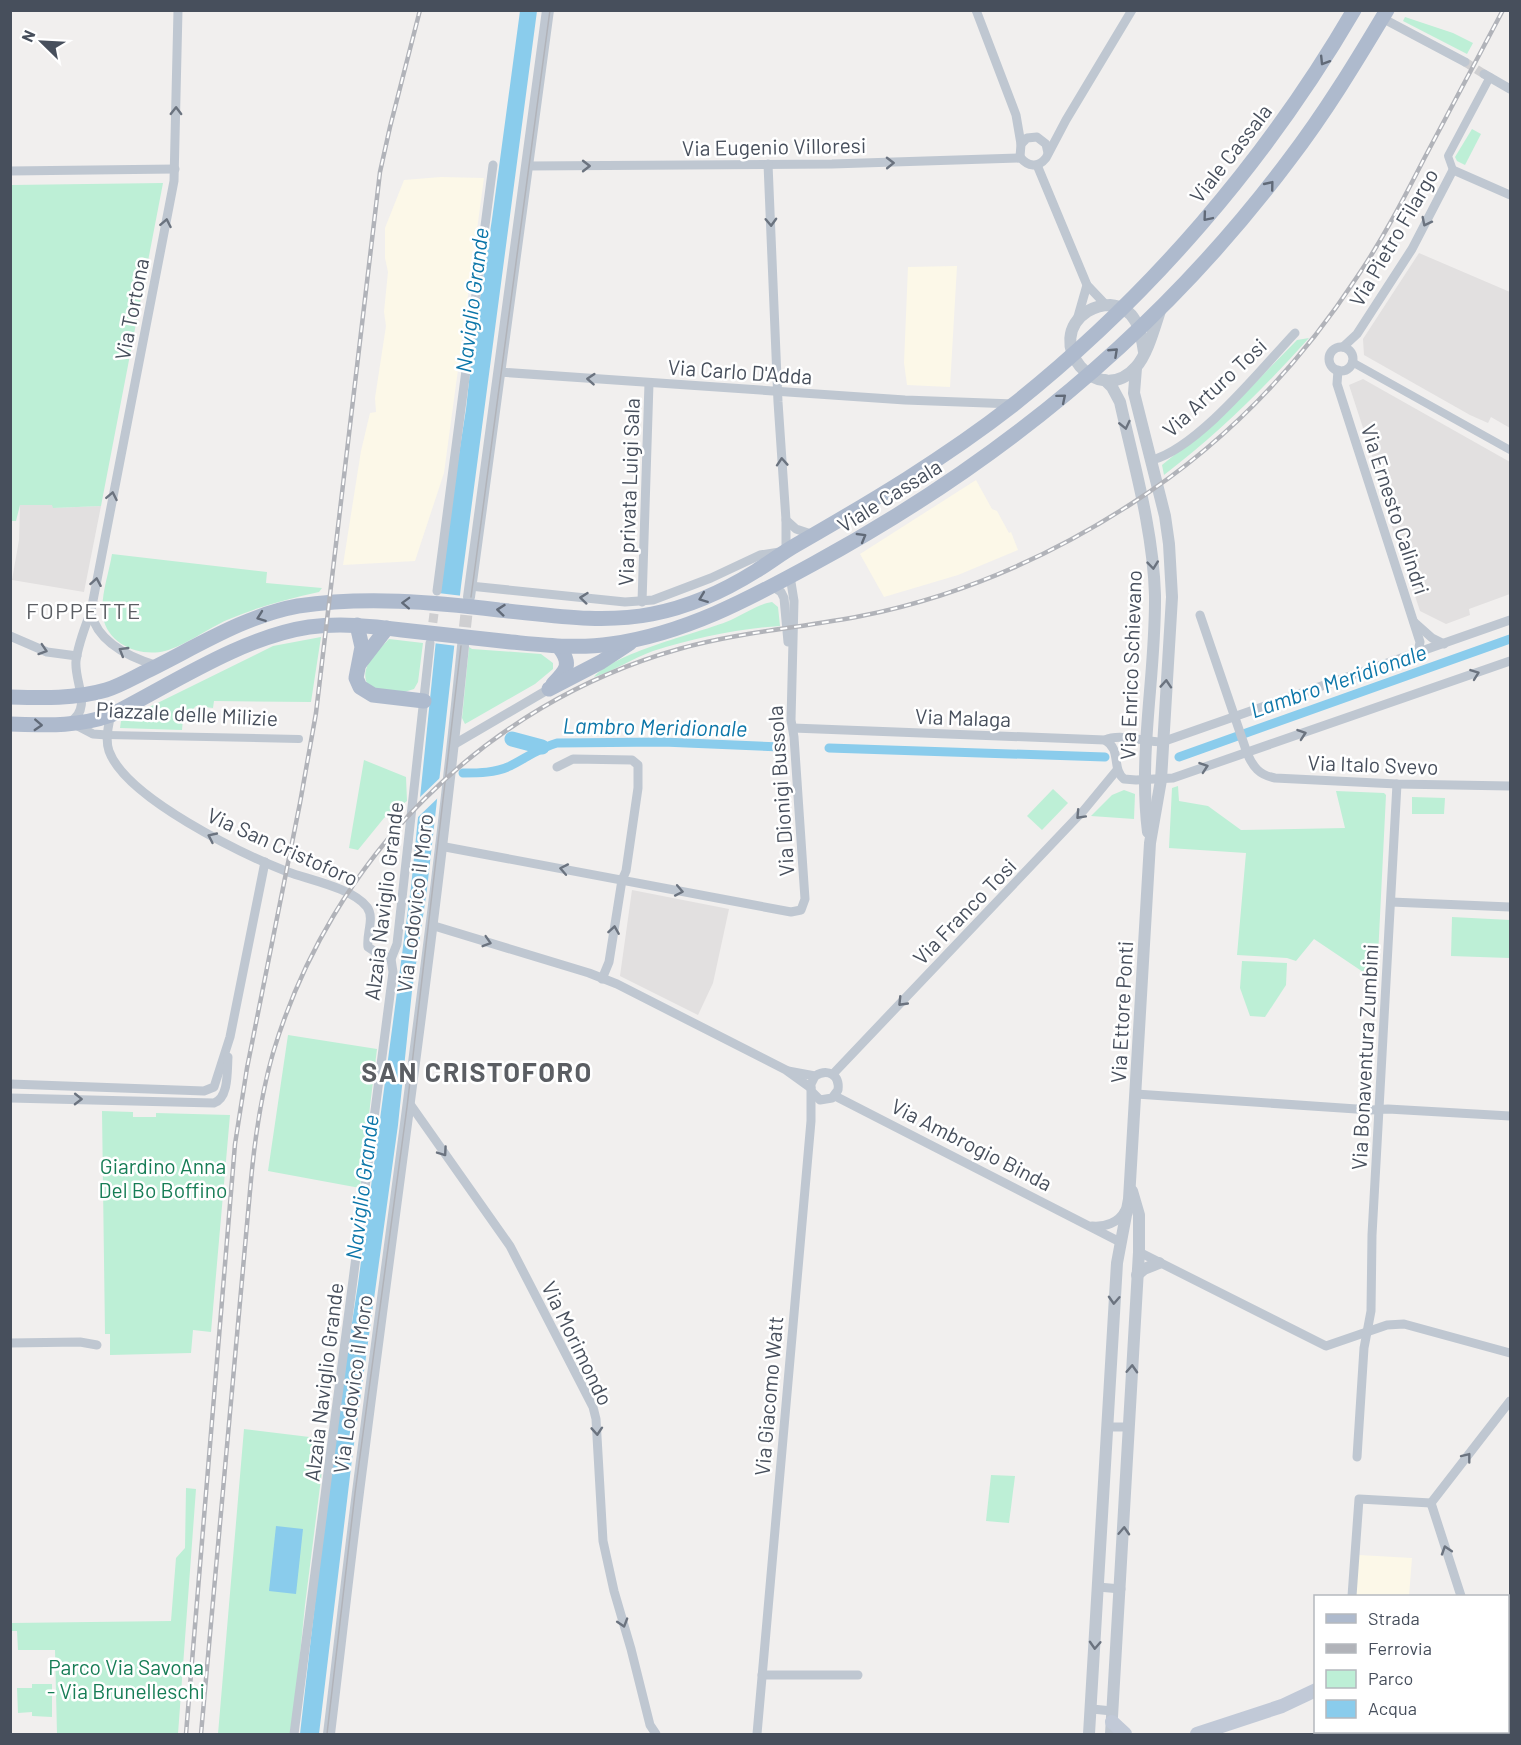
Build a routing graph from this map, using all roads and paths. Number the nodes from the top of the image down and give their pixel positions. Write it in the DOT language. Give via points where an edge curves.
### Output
graph roads {
  1 [pos="178,10"];
  2 [pos="548,10"];
  3 [pos="976,10"];
  4 [pos="1132,10"];
  5 [pos="1354,10"];
  6 [pos="1384,14"];
  7 [pos="1465,62"];
  8 [pos="1487,75"];
  9 [pos="1510,89"];
  10 [pos="1016,115"];
  11 [pos="1066,120"];
  12 [pos="1037,138"];
  13 [pos="1021,144"];
  14 [pos="1048,153"];
  15 [pos="1021,158"];
  16 [pos="768,164"];
  17 [pos="493,165"];
  18 [pos="1037,165"];
  19 [pos="527,166"];
  20 [pos="175,169"];
  21 [pos="1453,170"];
  22 [pos="10,171"];
  23 [pos="1510,195"];
  24 [pos="1087,285"];
  25 [pos="1114,306"];
  26 [pos="1162,307"];
  27 [pos="1076,324"];
  28 [pos="1139,328"];
  29 [pos="1295,333"];
  30 [pos="1343,347"];
  31 [pos="1144,352"];
  32 [pos="1072,353"];
  33 [pos="1352,362"];
  34 [pos="1136,368"];
  35 [pos="1338,370"];
  36 [pos="499,372"];
  37 [pos="1089,375"];
  38 [pos="1105,380"];
  39 [pos="649,383"];
  40 [pos="778,392"];
  41 [pos="979,404"];
  42 [pos="1014,404"];
  43 [pos="988,423"];
  44 [pos="1510,450"];
  45 [pos="1152,460"];
  46 [pos="786,520"];
  47 [pos="814,535"];
  48 [pos="786,551"];
  49 [pos="790,576"];
  50 [pos="772,586"];
  51 [pos="437,591"];
  52 [pos="472,597"];
  53 [pos="642,602"];
  54 [pos="91,610"];
  55 [pos="1200,615"];
  56 [pos="1510,620"];
  57 [pos="1414,622"];
  58 [pos="357,625"];
  59 [pos="315,627"];
  60 [pos="387,628"];
  61 [pos="10,636"];
  62 [pos="634,640"];
  63 [pos="469,642"];
  64 [pos="430,643"];
  65 [pos="1444,644"];
  66 [pos="559,646"];
  67 [pos="1418,653"];
  68 [pos="77,656"];
  69 [pos="1510,661"];
  70 [pos="360,663"];
  71 [pos="158,666"];
  72 [pos="793,668"];
  73 [pos="549,689"];
  74 [pos="85,694"];
  75 [pos="10,697"];
  76 [pos="424,701"];
  77 [pos="111,715"];
  78 [pos="1235,720"];
  79 [pos="10,724"];
  80 [pos="70,725"];
  81 [pos="793,728"];
  82 [pos="107,735"];
  83 [pos="1131,738"];
  84 [pos="299,739"];
  85 [pos="1105,740"];
  86 [pos="1147,742"];
  87 [pos="1162,742"];
  88 [pos="453,745"];
  89 [pos="1246,750"];
  90 [pos="1117,756"];
  91 [pos="557,767"];
  92 [pos="1117,770"];
  93 [pos="1145,780"];
  94 [pos="1161,780"];
  95 [pos="1397,784"];
  96 [pos="1510,786"];
  97 [pos="1150,843"];
  98 [pos="440,846"];
  99 [pos="265,862"];
  100 [pos="621,880"];
  101 [pos="1391,902"];
  102 [pos="1510,907"];
  103 [pos="431,925"];
  104 [pos="391,958"];
  105 [pos="603,979"];
  106 [pos="230,1037"];
  107 [pos="786,1070"];
  108 [pos="833,1074"];
  109 [pos="815,1076"];
  110 [pos="10,1084"];
  111 [pos="22,1084"];
  112 [pos="186,1090"];
  113 [pos="811,1090"];
  114 [pos="1136,1094"];
  115 [pos="835,1096"];
  116 [pos="15,1098"];
  117 [pos="821,1100"];
  118 [pos="185,1102"];
  119 [pos="410,1104"];
  120 [pos="1378,1111"];
  121 [pos="1510,1116"];
  122 [pos="811,1121"];
  123 [pos="1130,1184"];
  124 [pos="1129,1199"];
  125 [pos="1091,1226"];
  126 [pos="1120,1242"];
  127 [pos="1139,1252"];
  128 [pos="1159,1263"];
  129 [pos="1137,1275"];
  130 [pos="1366,1332"];
  131 [pos="10,1342"];
  132 [pos="97,1345"];
  133 [pos="1510,1353"];
  134 [pos="1510,1401"];
  135 [pos="1107,1426"];
  136 [pos="1129,1427"];
  137 [pos="1357,1457"];
  138 [pos="1431,1503"];
  139 [pos="1098,1587"];
  140 [pos="1120,1589"];
  141 [pos="1352,1595"];
  142 [pos="1461,1595"];
  143 [pos="762,1675"];
  144 [pos="858,1675"];
  145 [pos="1314,1691"];
  146 [pos="1314,1701"];
  147 [pos="1282,1706"];
  148 [pos="1092,1709"];
  149 [pos="1112,1723"];
  150 [pos="294,1734"];
  151 [pos="329,1734"];
  152 [pos="656,1734"];
  153 [pos="757,1734"];
  154 [pos="1089,1734"];
  155 [pos="1125,1734"];
  156 [pos="1197,1734"];
  20 -- 1 [label="street, Via Tortona, one-way"];
  2 -- 19 [label="street"];
  3 -- 10 [label="street"];
  4 -- 11 [label="street"];
  5 -- 25 [label="main road, Viale Cassala, one-way" via="1305,89 1248,167 1192,234"];
  6 -- 7 [label="street"];
  26 -- 6 [label="main road, Viale Cassala, one-way" via="1225,241 1285,167"];
  8 -- 9 [label="street"];
  8 -- 21 [label="street, Via Pietro Filargo" via="1448,156"];
  10 -- 12 [label="street"];
  10 -- 13 [label="street"];
  11 -- 12 [label="street" via="1054,132"];
  11 -- 14 [label="street"];
  12 -- 13 [label="street" via="1027,138"];
  12 -- 14 [label="street" via="1046,144"];
  13 -- 15 [label="street"];
  14 -- 18 [label="street"];
  16 -- 15 [label="street, Via Eugenio Villoresi, one-way"];
  15 -- 18 [label="street" via="1029,165"];
  19 -- 16 [label="street, Via Eugenio Villoresi, one-way"];
  16 -- 40 [label="street, one-way"];
  17 -- 51 [label="street"];
  18 -- 24 [label="street"];
  19 -- 36 [label="street"];
  20 -- 22 [label="street"];
  54 -- 20 [label="street, Via Tortona, one-way"];
  21 -- 23 [label="street"];
  21 -- 30 [label="street, Via Pietro Filargo, one-way" via="1412,249 1357,334"];
  24 -- 25 [label="street"];
  24 -- 27 [label="street"];
  25 -- 27 [label="street, Viale Cassala" via="1089,310"];
  25 -- 28 [label="street" via="1128,311"];
  25 -- 32 [label="main road, Viale Cassala"];
  26 -- 28 [label="main road, Viale Cassala"];
  26 -- 31 [label="street, Viale Cassala"];
  27 -- 32 [label="street"];
  28 -- 31 [label="street"];
  37 -- 28 [label="main road, Viale Cassala, one-way"];
  29 -- 45 [label="street, Via Arturo Tosi" via="1188,441"];
  30 -- 33 [label="street" via="1352,354"];
  30 -- 35 [label="street" via="1334,349 1329,357"];
  31 -- 34 [label="street, Viale Cassala"];
  32 -- 37 [label="street" via="1078,366"];
  32 -- 42 [label="main road, Viale Cassala"];
  33 -- 35 [label="street" via="1348,368"];
  33 -- 44 [label="street"];
  34 -- 38 [label="street" via="1124,377"];
  34 -- 45 [label="street, Via Enrico Schievano" via="1134,393"];
  35 -- 57 [label="street, Via Ernesto Calindri" via="1337,384"];
  39 -- 36 [label="street, Via Carlo D'Adda, one-way"];
  36 -- 52 [label="street"];
  37 -- 38 [label="street"];
  49 -- 37 [label="main road, Viale Cassala, one-way" via="899,516 964,473"];
  38 -- 86 [label="street, Via Enrico Schievano, one-way" via="1120,402 1154,567"];
  39 -- 40 [label="street, Via Carlo D'Adda"];
  39 -- 53 [label="street, Via privata Luigi Sala"];
  40 -- 41 [label="street, Via Carlo D'Adda"];
  46 -- 40 [label="street, one-way"];
  41 -- 42 [label="street, Via Carlo D'Adda"];
  41 -- 43 [label="street"];
  42 -- 43 [label="main road, Viale Cassala"];
  43 -- 47 [label="main road, Viale Cassala" via="919,471"];
  87 -- 45 [label="street, Via Enrico Schievano, one-way" via="1171,572"];
  46 -- 47 [label="street" via="795,529"];
  46 -- 48 [label="street"];
  47 -- 48 [label="main road, Viale Cassala"];
  48 -- 49 [label="main road"];
  48 -- 52 [label="main road, Viale Cassala, one-way" via="733,585 681,607 628,618 583,618"];
  48 -- 53 [label="street, Viale Cassala" via="760,555"];
  49 -- 50 [label="main road, Viale Cassala"];
  49 -- 72 [label="street, Via Dionigi Bussola" via="794,601"];
  50 -- 62 [label="main road, Viale Cassala" via="699,621"];
  50 -- 72 [label="street, Via Dionigi Bussola" via="784,598"];
  53 -- 52 [label="street, Viale Cassala, one-way"];
  52 -- 71 [label="main road, Piazzale delle Milizie, one-way" via="283,609 239,625"];
  54 -- 68 [label="street, Via Tortona"];
  71 -- 54 [label="street, one-way" via="110,643 94,625"];
  55 -- 78 [label="street"];
  56 -- 65 [label="street, Via Malaga"];
  57 -- 65 [label="street, Via Ernesto Calindri"];
  57 -- 67 [label="street" via="1420,643"];
  58 -- 59 [label="main road, Viale Cassala"];
  58 -- 60 [label="main road, Viale Cassala"];
  58 -- 70 [label="main road" via="362,639"];
  59 -- 77 [label="main road, Piazzale delle Milizie" via="242,647"];
  60 -- 63 [label="main road, Viale Cassala"];
  60 -- 70 [label="main road"];
  61 -- 68 [label="street, one-way" via="47,652"];
  62 -- 66 [label="main road, Viale Cassala"];
  62 -- 73 [label="main road"];
  63 -- 66 [label="main road, Viale Cassala"];
  63 -- 88 [label="street, Via Lodovico il Moro"];
  64 -- 76 [label="street, Alzaia Naviglio Grande"];
  65 -- 67 [label="street, Via Malaga"];
  66 -- 73 [label="main road" via="566,657 566,670"];
  67 -- 78 [label="street, Via Malaga"];
  68 -- 74 [label="street, Via Tortona"];
  89 -- 69 [label="street, one-way"];
  70 -- 76 [label="main road" via="356,678 363,691"];
  71 -- 74 [label="main road, Piazzale delle Milizie" via="109,689"];
  72 -- 81 [label="street, Via Dionigi Bussola"];
  73 -- 88 [label="street"];
  74 -- 75 [label="main road" via="52,699"];
  74 -- 80 [label="street, Piazzale delle Milizie" via="80,712"];
  76 -- 104 [label="street, Alzaia Naviglio Grande" via="398,944"];
  77 -- 80 [label="main road, Piazzale delle Milizie"];
  77 -- 82 [label="street, Via San Cristoforo"];
  78 -- 87 [label="street, Via Malaga"];
  78 -- 89 [label="street"];
  79 -- 80 [label="main road, one-way"];
  80 -- 82 [label="street, Piazzale delle Milizie"];
  81 -- 85 [label="street, Via Malaga"];
  100 -- 81 [label="street, Via Dionigi Bussola, one-way" via="791,912 801,910 805,899"];
  82 -- 84 [label="street, Piazzale delle Milizie"];
  99 -- 82 [label="street, Via San Cristoforo, one-way" via="201,831 144,792 120,771 108,749"];
  83 -- 85 [label="street, Via Malaga"];
  83 -- 86 [label="street, Via Malaga"];
  83 -- 90 [label="street"];
  85 -- 90 [label="street"];
  86 -- 87 [label="street, Via Malaga"];
  86 -- 93 [label="street, Via Enrico Schievano"];
  87 -- 94 [label="street, Via Enrico Schievano"];
  88 -- 98 [label="street, Via Lodovico il Moro"];
  94 -- 89 [label="street, one-way"];
  89 -- 95 [label="street, Via Italo Svevo" via="1257,770 1267,777"];
  90 -- 92 [label="street"];
  91 -- 100 [label="street" via="573,759 632,760 638,765 626,871"];
  92 -- 93 [label="street" via="1124,779"];
  92 -- 108 [label="street, Via Franco Tosi, one-way" via="1084,810"];
  93 -- 94 [label="street"];
  93 -- 97 [label="street, Via Ettore Ponti"];
  94 -- 97 [label="street, Via Ettore Ponti"];
  95 -- 96 [label="street, Via Italo Svevo"];
  95 -- 101 [label="street, Via Bonaventura Zumbini"];
  97 -- 114 [label="street, Via Ettore Ponti"];
  100 -- 98 [label="street, one-way"];
  98 -- 103 [label="street, Via Lodovico il Moro"];
  99 -- 104 [label="street, Via San Cristoforo" via="362,902 370,915 368,946"];
  99 -- 106 [label="street"];
  105 -- 100 [label="street, one-way"];
  101 -- 102 [label="street"];
  101 -- 120 [label="street, Via Bonaventura Zumbini"];
  103 -- 105 [label="street, one-way"];
  103 -- 119 [label="street, Via Lodovico il Moro"];
  104 -- 150 [label="street, Alzaia Naviglio Grande" via="392,983"];
  105 -- 107 [label="street"];
  106 -- 112 [label="street" via="214,1087"];
  106 -- 118 [label="street" via="224,1090 218,1101"];
  107 -- 109 [label="street"];
  107 -- 113 [label="street"];
  108 -- 109 [label="street"];
  108 -- 115 [label="street" via="839,1083"];
  109 -- 113 [label="street"];
  110 -- 111 [label="street"];
  111 -- 112 [label="street"];
  111 -- 116 [label="street"];
  112 -- 118 [label="street"];
  113 -- 117 [label="street"];
  113 -- 122 [label="street, Via Giacomo Watt"];
  114 -- 120 [label="street"];
  114 -- 123 [label="street, Via Ettore Ponti"];
  115 -- 117 [label="street"];
  115 -- 125 [label="street, Via Ambrogio Binda"];
  116 -- 118 [label="street, one-way"];
  117 -- 122 [label="street, Via Giacomo Watt"];
  119 -- 151 [label="street, Via Lodovico il Moro"];
  119 -- 152 [label="street, Via Morimondo, one-way" via="510,1246 593,1407 607,1562 650,1725"];
  120 -- 121 [label="street"];
  120 -- 130 [label="street, Via Bonaventura Zumbini" via="1371,1311"];
  122 -- 143 [label="street, Via Giacomo Watt"];
  123 -- 124 [label="street, Via Ettore Ponti"];
  123 -- 127 [label="street, Via Ettore Ponti" via="1139,1215"];
  124 -- 125 [label="street" via="1119,1219 1105,1226"];
  124 -- 126 [label="street, Via Ettore Ponti"];
  125 -- 126 [label="street, Via Ambrogio Binda"];
  126 -- 127 [label="street, Via Ambrogio Binda"];
  126 -- 135 [label="street, Via Ettore Ponti, one-way"];
  127 -- 128 [label="street, Via Ambrogio Binda"];
  127 -- 129 [label="street, Via Ettore Ponti"];
  128 -- 129 [label="street"];
  128 -- 130 [label="street, Via Ambrogio Binda" via="1326,1346"];
  136 -- 129 [label="street, Via Ettore Ponti, one-way"];
  130 -- 133 [label="street, Via Ambrogio Binda" via="1404,1324"];
  130 -- 137 [label="street, Via Bonaventura Zumbini"];
  131 -- 132 [label="street"];
  138 -- 134 [label="street, one-way"];
  135 -- 136 [label="street"];
  135 -- 139 [label="street, Via Ettore Ponti"];
  140 -- 136 [label="street, Via Ettore Ponti, one-way"];
  138 -- 141 [label="street" via="1359,1498"];
  142 -- 138 [label="street, one-way"];
  139 -- 140 [label="street"];
  139 -- 148 [label="street, Via Ettore Ponti, one-way"];
  140 -- 149 [label="street, Via Ettore Ponti"];
  143 -- 144 [label="street"];
  143 -- 153 [label="street, Via Giacomo Watt"];
  145 -- 147 [label="main road"];
  146 -- 147 [label="main road"];
  147 -- 156 [label="main road"];
  148 -- 149 [label="street"];
  148 -- 154 [label="street, Via Ettore Ponti"];
  149 -- 155 [label="main road"];
}
